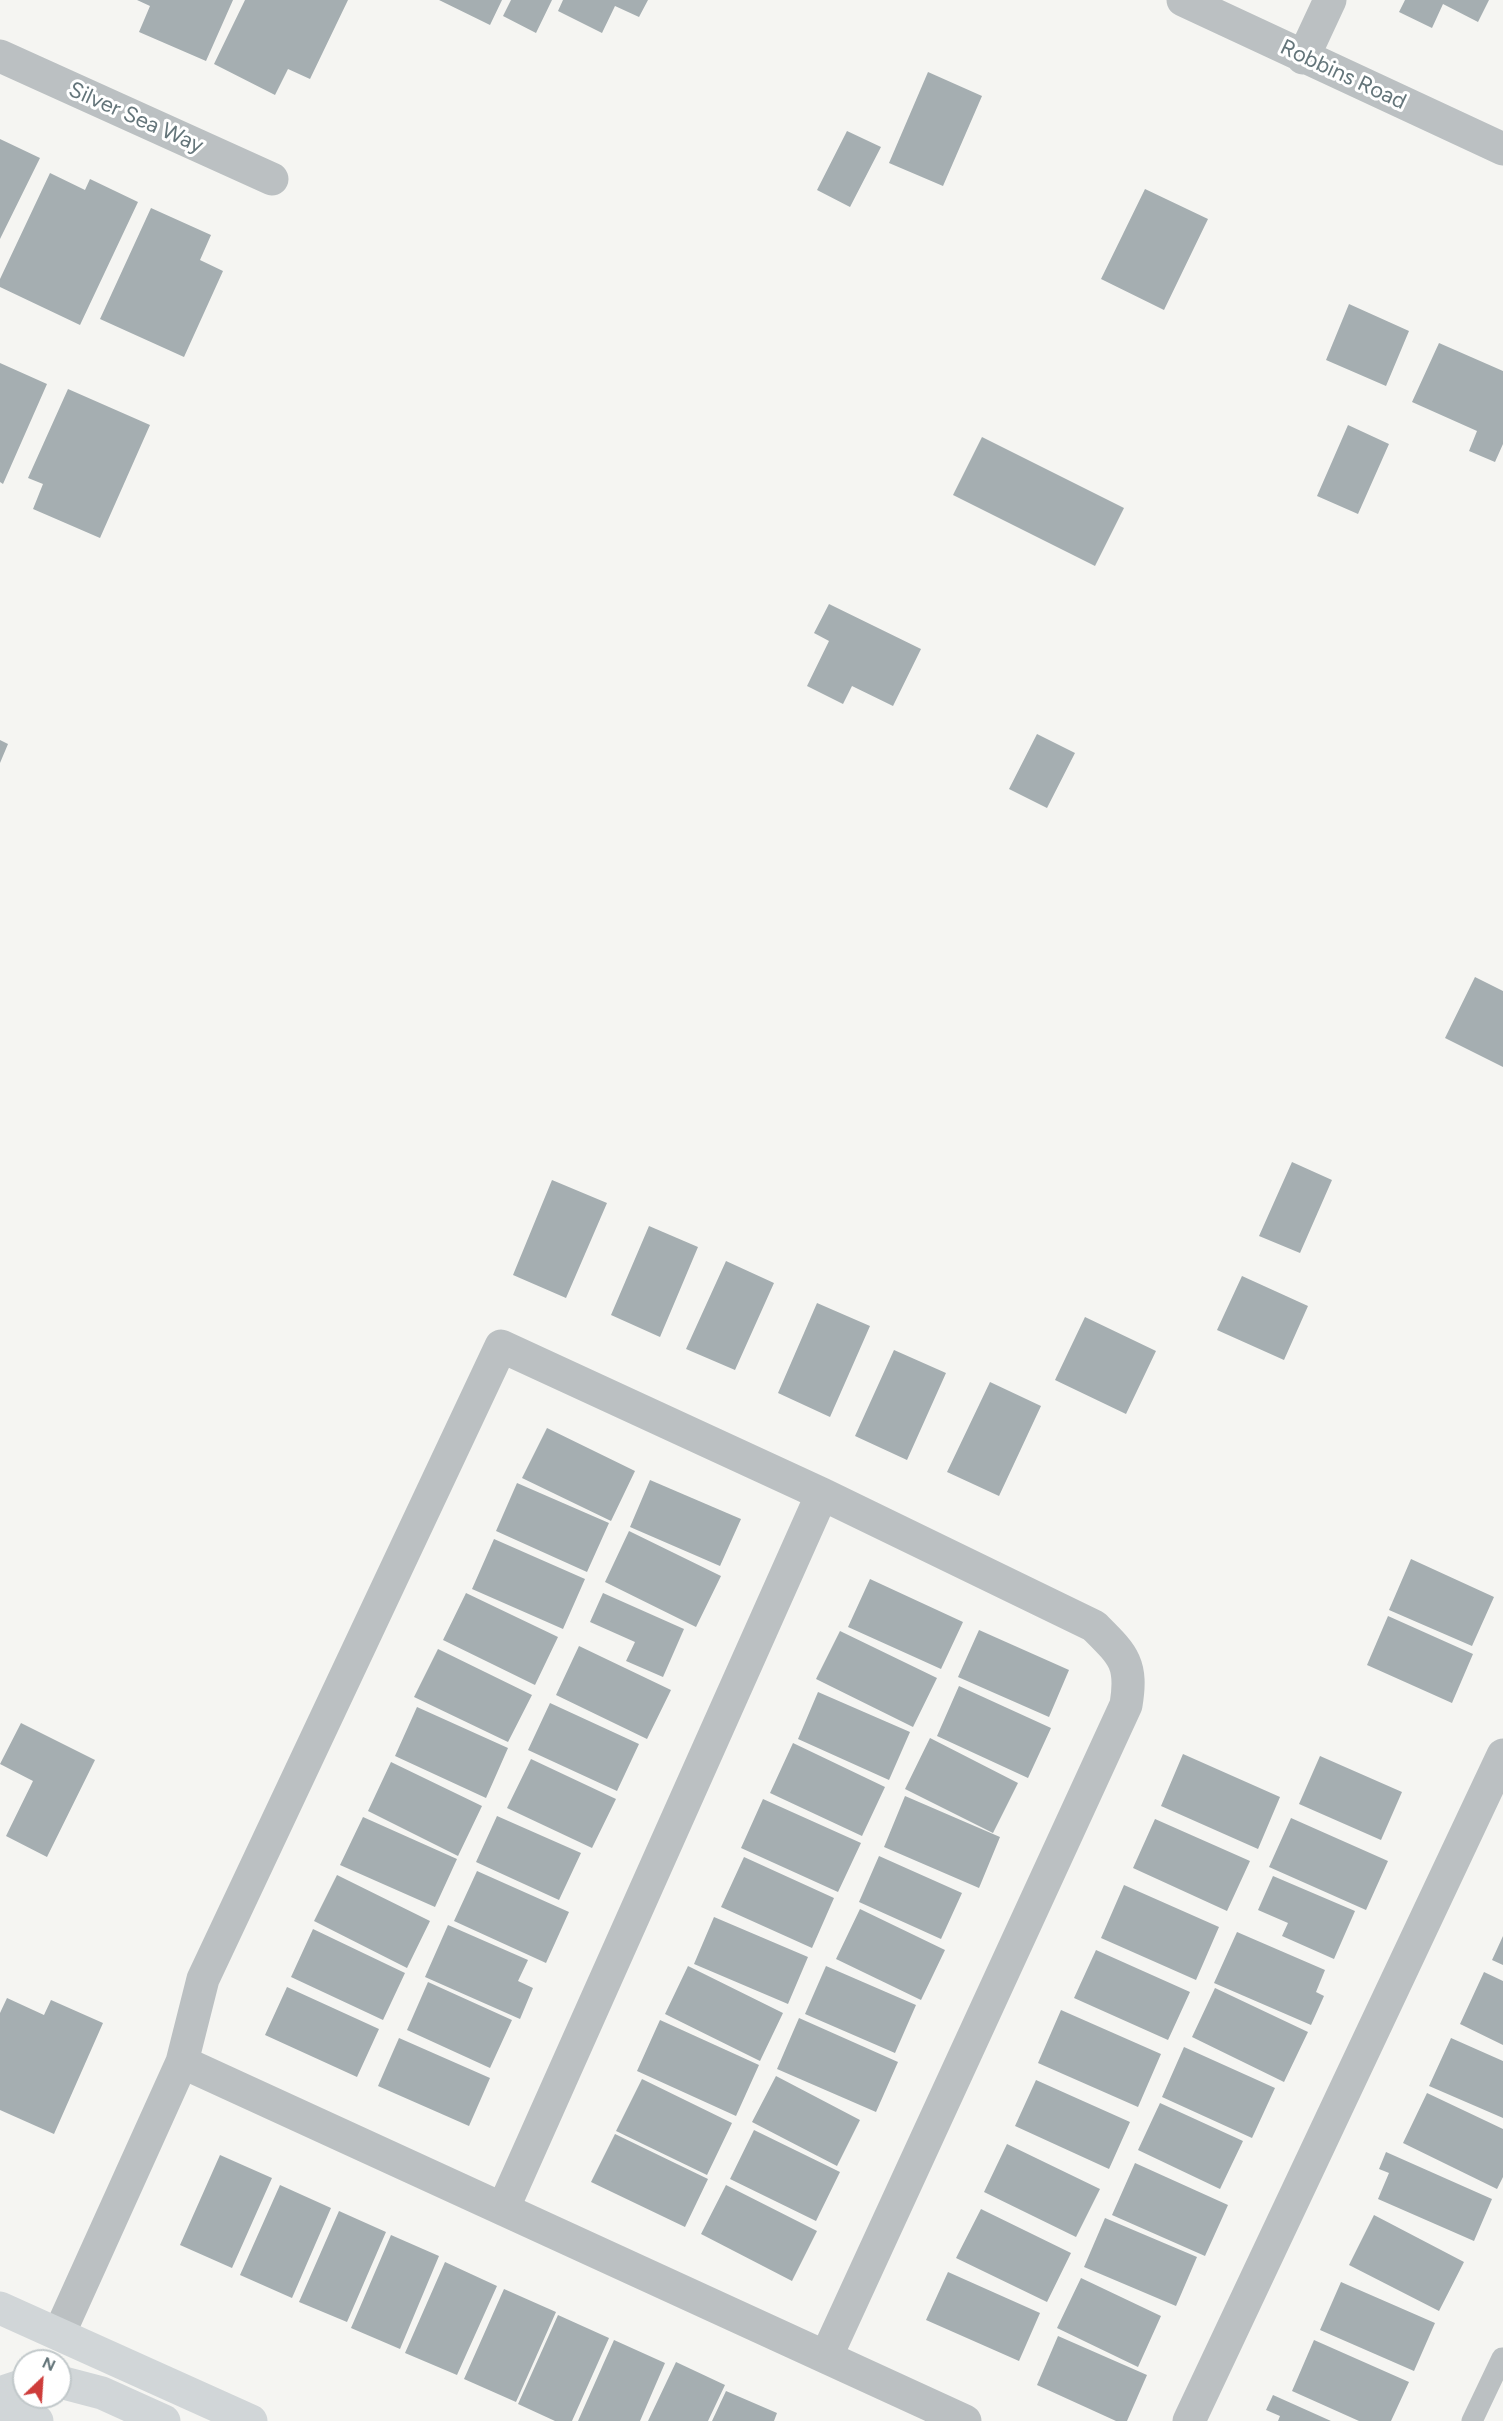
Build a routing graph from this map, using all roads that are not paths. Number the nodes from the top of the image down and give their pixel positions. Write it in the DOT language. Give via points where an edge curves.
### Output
graph roads {
  1 [pos="1183,0"];
  2 [pos="1330,0"];
  3 [pos="0,56"];
  4 [pos="1303,57"];
  5 [pos="1503,149"];
  6 [pos="272,179"];
  7 [pos="822,1494"];
  8 [pos="1503,1755"];
  9 [pos="182,2062"];
  10 [pos="503,2209"];
  11 [pos="0,2308"];
  12 [pos="59,2334"];
  13 [pos="826,2357"];
  14 [pos="1502,2358"];
  15 [pos="72,2385"];
  16 [pos="0,2404"];
  17 [pos="38,2421"];
  18 [pos="164,2421"];
  19 [pos="251,2421"];
  20 [pos="964,2421"];
  21 [pos="1189,2421"];
  22 [pos="1472,2421"];
  1 -- 4 [label="street, Robbins Road"];
  2 -- 4 [label="street"];
  3 -- 6 [label="street, Silver Sea Way"];
  4 -- 5 [label="street, Robbins Road"];
  7 -- 9 [label="street" via="501,1346 203,1978"];
  7 -- 10 [label="street"];
  7 -- 13 [label="street" via="1094,1626 1125,1662 1130,1681 1126,1705"];
  8 -- 21 [label="street"];
  9 -- 10 [label="street"];
  9 -- 12 [label="street"];
  10 -- 13 [label="street"];
  11 -- 12 [label="main road"];
  12 -- 19 [label="main road"];
  13 -- 20 [label="street"];
  14 -- 22 [label="lane"];
  15 -- 18 [label="main road" via="102,2393"];
  16 -- 17 [label="main road"];
}
